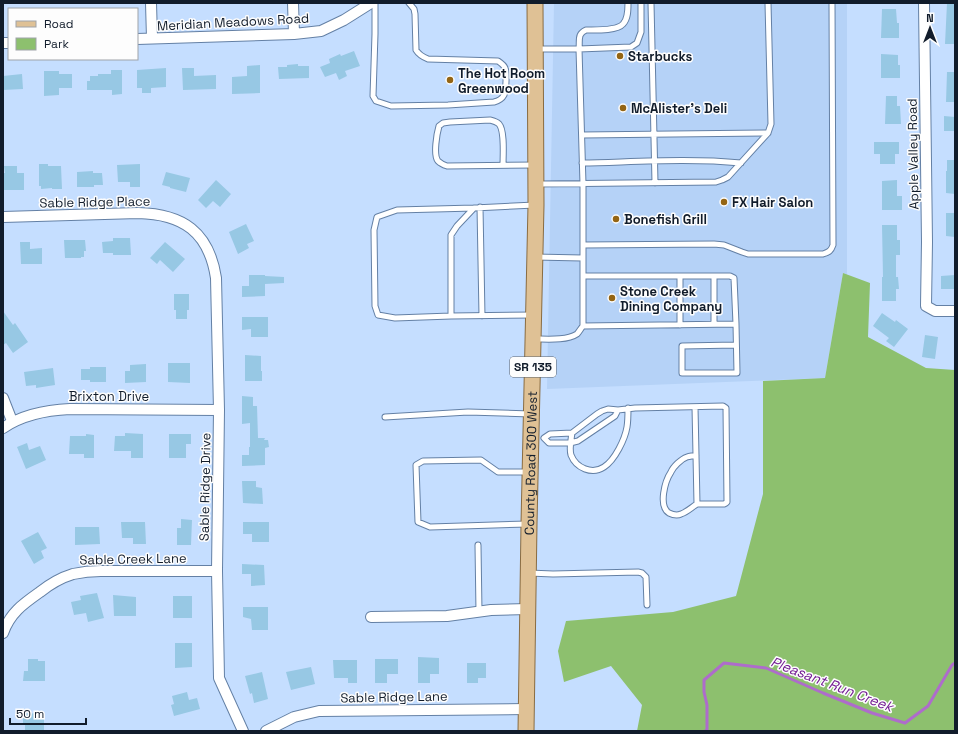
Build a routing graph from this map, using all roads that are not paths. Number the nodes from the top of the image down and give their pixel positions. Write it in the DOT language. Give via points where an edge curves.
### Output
graph roads {
  1 [pos="152,3"];
  2 [pos="293,3"];
  3 [pos="371,3"];
  4 [pos="374,3"];
  5 [pos="410,3"];
  6 [pos="535,3"];
  7 [pos="628,3"];
  8 [pos="641,3"];
  9 [pos="651,3"];
  10 [pos="768,3"];
  11 [pos="832,3"];
  12 [pos="924,3"];
  13 [pos="294,34"];
  14 [pos="152,38"];
  15 [pos="138,39"];
  16 [pos="535,49"];
  17 [pos="580,49"];
  18 [pos="768,133"];
  19 [pos="654,134"];
  20 [pos="582,135"];
  21 [pos="655,161"];
  22 [pos="582,163"];
  23 [pos="741,163"];
  24 [pos="503,165"];
  25 [pos="536,165"];
  26 [pos="655,183"];
  27 [pos="536,184"];
  28 [pos="583,184"];
  29 [pos="536,205"];
  30 [pos="480,207"];
  31 [pos="474,208"];
  32 [pos="3,217"];
  33 [pos="203,241"];
  34 [pos="583,245"];
  35 [pos="535,257"];
  36 [pos="582,258"];
  37 [pos="583,276"];
  38 [pos="680,276"];
  39 [pos="714,276"];
  40 [pos="955,311"];
  41 [pos="534,315"];
  42 [pos="451,316"];
  43 [pos="482,316"];
  44 [pos="714,324"];
  45 [pos="736,324"];
  46 [pos="680,325"];
  47 [pos="583,326"];
  48 [pos="533,339"];
  49 [pos="736,345"];
  50 [pos="3,398"];
  51 [pos="695,407"];
  52 [pos="628,408"];
  53 [pos="219,410"];
  54 [pos="618,410"];
  55 [pos="532,414"];
  56 [pos="385,417"];
  57 [pos="12,421"];
  58 [pos="3,428"];
  59 [pos="572,434"];
  60 [pos="537,438"];
  61 [pos="570,443"];
  62 [pos="696,455"];
  63 [pos="530,472"];
  64 [pos="697,504"];
  65 [pos="529,524"];
  66 [pos="478,545"];
  67 [pos="217,571"];
  68 [pos="528,574"];
  69 [pos="647,605"];
  70 [pos="528,609"];
  71 [pos="479,612"];
  72 [pos="371,617"];
  73 [pos="3,633"];
  74 [pos="526,709"];
  75 [pos="243,731"];
  76 [pos="266,731"];
  77 [pos="526,731"];
  1 -- 14 [label="street"];
  2 -- 13 [label="street"];
  3 -- 13 [label="street, Meridian Meadows Road" via="321,31"];
  4 -- 5 [label="lane" via="373,96 376,101 391,106 448,105 494,102 505,95 506,69 502,63 428,60 421,56 416,50 415,14"];
  6 -- 16 [label="main road, County Road 300 West / SR 135"];
  7 -- 17 [label="lane" via="627,17 623,25 581,32"];
  8 -- 17 [label="lane" via="641,32 637,43 631,47"];
  9 -- 19 [label="lane"];
  10 -- 18 [label="lane"];
  11 -- 34 [label="lane" via="831,250 823,254 748,254 714,244"];
  12 -- 40 [label="street, Apple Valley Road" via="926,306 935,311"];
  13 -- 14 [label="street, Meridian Meadows Road"];
  14 -- 15 [label="street, Meridian Meadows Road"];
  16 -- 17 [label="lane"];
  16 -- 25 [label="main road, County Road 300 West / SR 135"];
  17 -- 20 [label="lane"];
  18 -- 19 [label="lane"];
  18 -- 23 [label="lane"];
  19 -- 20 [label="lane"];
  19 -- 21 [label="lane"];
  20 -- 22 [label="lane"];
  21 -- 22 [label="lane"];
  21 -- 23 [label="lane"];
  21 -- 26 [label="lane"];
  22 -- 28 [label="lane"];
  23 -- 26 [label="lane" via="728,177 716,182"];
  24 -- 24 [label="lane" via="447,166 437,158 439,126 450,122 496,121 502,131"];
  24 -- 25 [label="lane"];
  25 -- 27 [label="main road, County Road 300 West / SR 135"];
  26 -- 28 [label="lane"];
  27 -- 28 [label="lane"];
  27 -- 29 [label="main road, County Road 300 West / SR 135"];
  28 -- 34 [label="lane"];
  29 -- 30 [label="lane"];
  29 -- 35 [label="main road, County Road 300 West / SR 135"];
  30 -- 31 [label="lane"];
  30 -- 43 [label="lane"];
  31 -- 42 [label="lane" via="451,235"];
  31 -- 42 [label="lane" via="397,210 377,217 374,230 375,306 378,315 395,318"];
  32 -- 33 [label="street, Sable Ridge Place" via="152,214 177,220 194,231"];
  33 -- 53 [label="street, Sable Ridge Drive" via="213,261 216,278"];
  34 -- 36 [label="lane"];
  35 -- 36 [label="lane"];
  35 -- 41 [label="main road, County Road 300 West / SR 135"];
  36 -- 37 [label="lane"];
  37 -- 38 [label="lane"];
  37 -- 47 [label="lane"];
  38 -- 39 [label="lane"];
  38 -- 46 [label="lane"];
  39 -- 44 [label="lane"];
  39 -- 45 [label="lane" via="734,278"];
  41 -- 43 [label="lane"];
  41 -- 48 [label="main road, County Road 300 West / SR 135"];
  42 -- 43 [label="lane"];
  44 -- 45 [label="lane"];
  44 -- 46 [label="lane"];
  45 -- 49 [label="lane"];
  46 -- 47 [label="lane"];
  47 -- 48 [label="lane" via="569,337"];
  48 -- 55 [label="main road, County Road 300 West / SR 135"];
  49 -- 49 [label="lane" via="737,373 682,373 682,346"];
  50 -- 57 [label="street"];
  51 -- 52 [label="lane"];
  51 -- 62 [label="lane"];
  51 -- 64 [label="lane" via="726,408 727,502"];
  52 -- 54 [label="lane"];
  52 -- 61 [label="lane" via="625,435 614,457 602,468 590,470 579,467 571,454"];
  53 -- 57 [label="street, Brixton Drive" via="70,409"];
  53 -- 67 [label="street, Sable Ridge Drive"];
  54 -- 59 [label="lane" via="602,411"];
  54 -- 61 [label="lane" via="615,416 589,434"];
  55 -- 56 [label="lane" via="468,412"];
  55 -- 60 [label="main road, County Road 300 West / SR 135"];
  57 -- 58 [label="street, Brixton Drive"];
  59 -- 60 [label="lane" via="550,434"];
  59 -- 61 [label="lane"];
  60 -- 61 [label="lane" via="549,443"];
  60 -- 63 [label="main road, County Road 300 West / SR 135"];
  62 -- 64 [label="lane"];
  62 -- 64 [label="lane" via="683,459 671,471 665,485 663,502 667,511 674,515 686,512"];
  63 -- 65 [label="main road, County Road 300 West / SR 135"];
  63 -- 65 [label="lane" via="498,472 481,460 423,461 416,465 418,522 430,527"];
  65 -- 68 [label="main road, County Road 300 West / SR 135"];
  66 -- 71 [label="lane"];
  67 -- 73 [label="street, Sable Creek Lane" via="86,571 74,574 57,580 21,605"];
  67 -- 75 [label="street, Sable Ridge Drive" via="219,678"];
  68 -- 69 [label="lane" via="638,572 646,577"];
  68 -- 70 [label="main road, County Road 300 West / SR 135"];
  70 -- 71 [label="street"];
  70 -- 74 [label="main road, County Road 300 West / SR 135"];
  71 -- 72 [label="street" via="446,616"];
  74 -- 76 [label="street, Sable Ridge Lane" via="319,711 294,717"];
  74 -- 77 [label="main road, County Road 300 West / SR 135"];
}
